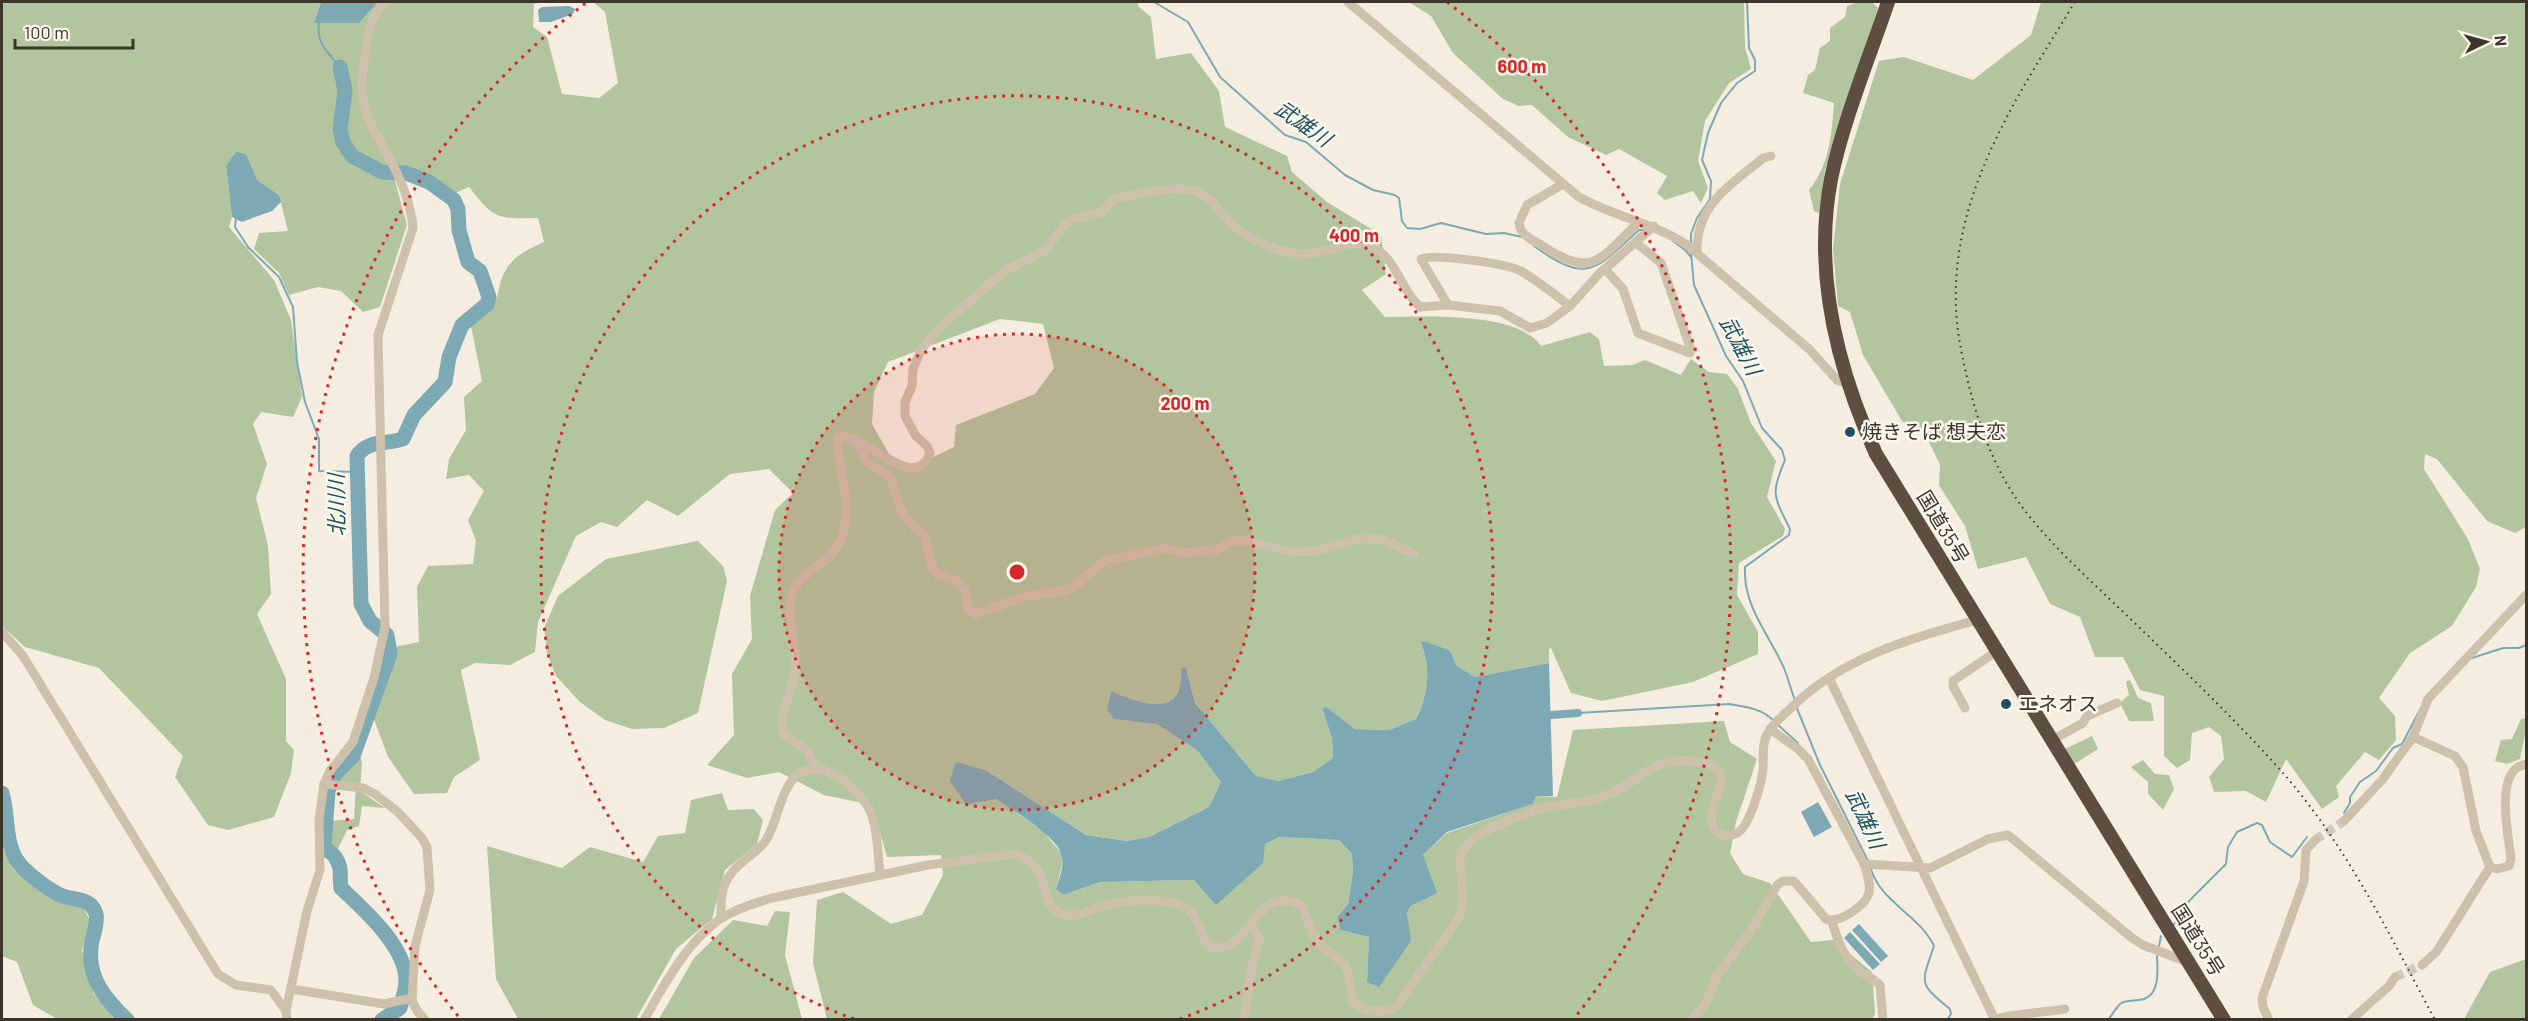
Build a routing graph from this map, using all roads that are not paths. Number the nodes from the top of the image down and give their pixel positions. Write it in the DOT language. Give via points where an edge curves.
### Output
graph roads {
  1 [pos="385,2"];
  2 [pos="1348,2"];
  3 [pos="1888,2"];
  4 [pos="1771,156"];
  5 [pos="1563,184"];
  6 [pos="1639,222"];
  7 [pos="1650,230"];
  8 [pos="1635,242"];
  9 [pos="1692,250"];
  10 [pos="1605,269"];
  11 [pos="1448,305"];
  12 [pos="1570,306"];
  13 [pos="1848,384"];
  14 [pos="854,438"];
  15 [pos="1414,554"];
  16 [pos="2526,595"];
  17 [pos="1977,620"];
  18 [pos="2,632"];
  19 [pos="1997,651"];
  20 [pos="1829,678"];
  21 [pos="2117,703"];
  22 [pos="1965,708"];
  23 [pos="1774,725"];
  24 [pos="2413,737"];
  25 [pos="2052,740"];
  26 [pos="2526,764"];
  27 [pos="818,769"];
  28 [pos="324,784"];
  29 [pos="2344,821"];
  30 [pos="2315,840"];
  31 [pos="1864,864"];
  32 [pos="2490,867"];
  33 [pos="1923,869"];
  34 [pos="880,875"];
  35 [pos="721,918"];
  36 [pos="1832,921"];
  37 [pos="1250,925"];
  38 [pos="2190,963"];
  39 [pos="2422,965"];
  40 [pos="2395,977"];
  41 [pos="291,989"];
  42 [pos="406,1000"];
  43 [pos="2065,1009"];
  44 [pos="286,1016"];
  45 [pos="1995,1019"];
  46 [pos="425,1020"];
  47 [pos="644,1020"];
  48 [pos="1244,1020"];
  49 [pos="1692,1020"];
  50 [pos="1883,1020"];
  51 [pos="2224,1020"];
  52 [pos="2269,1020"];
  53 [pos="2351,1020"];
  1 -- 28 [label="street" via="373,18 368,35 364,103 412,216 412,228 378,335 386,627 353,742"];
  2 -- 5 [label="street"];
  3 -- 13 [label="highway, 国道35号" via="1838,152 1826,210 1828,300"];
  4 -- 9 [label="street" via="1763,158 1716,198 1698,228"];
  5 -- 6 [label="street" via="1595,206"];
  5 -- 6 [label="street" via="1527,205 1519,224 1522,233 1560,258 1579,264 1593,262"];
  6 -- 7 [label="street"];
  7 -- 8 [label="street"];
  7 -- 9 [label="street"];
  8 -- 10 [label="street"];
  8 -- 10 [label="street" via="1661,263 1690,353 1638,333 1623,289"];
  9 -- 13 [label="street" via="1809,349 1837,380"];
  10 -- 12 [label="street"];
  11 -- 12 [label="street" via="1500,311 1530,328 1547,323"];
  11 -- 12 [label="street" via="1421,259 1447,257 1518,270"];
  11 -- 14 [label="street" via="1420,307 1384,255 1367,245 1300,254 1255,239 1237,228 1197,191 1177,189 1130,195 1114,199 1102,212 1065,224 1046,250 1006,270 941,326 921,350 913,369 905,416 927,446 927,462 908,468"];
  13 -- 17 [label="highway, 国道35号" via="1876,454"];
  14 -- 15 [label="street" via="867,462 891,477 909,524 924,534 932,567 938,574 957,581 965,590 968,609 975,614 1027,596 1064,591 1104,561 1167,548 1182,553 1216,550 1244,540 1291,552 1361,538 1384,540"];
  14 -- 27 [label="street" via="839,437 837,443 844,500 843,534 826,561 800,582 792,596 796,665 780,723 783,734 805,748"];
  16 -- 24 [label="street" via="2428,699"];
  17 -- 19 [label="highway, 国道35号"];
  17 -- 20 [label="street" via="1879,650"];
  18 -- 44 [label="street" via="23,656 218,974 236,985 271,990"];
  19 -- 22 [label="street" via="1953,681"];
  19 -- 25 [label="highway, 国道35号"];
  20 -- 23 [label="street"];
  20 -- 33 [label="street"];
  21 -- 25 [label="street" via="2087,716 2083,723"];
  23 -- 31 [label="street" via="1808,759"];
  23 -- 37 [label="street" via="1764,740 1763,772 1747,822 1735,834 1725,836 1711,824 1721,785 1717,768 1674,759 1606,796 1546,807 1478,836 1461,851 1459,869 1464,894 1458,920 1397,1006 1385,1012 1373,1012 1353,1002 1344,964 1313,934 1302,906 1290,899 1278,900 1266,906"];
  24 -- 29 [label="street" via="2382,780"];
  24 -- 32 [label="street" via="2455,756 2463,767 2476,831"];
  25 -- 38 [label="highway, 国道35号"];
  26 -- 32 [label="street" via="2512,774 2504,801 2509,866"];
  27 -- 34 [label="street" via="839,776 864,800 872,816"];
  27 -- 35 [label="street" via="795,777 767,840 731,871 720,898"];
  28 -- 41 [label="street" via="319,820 320,870"];
  28 -- 42 [label="street" via="363,788 375,794 398,812 427,847 430,890"];
  30 -- 52 [label="street" via="2306,850 2304,881 2262,998"];
  31 -- 33 [label="street"];
  31 -- 36 [label="street" via="1869,883 1866,898 1843,919"];
  32 -- 39 [label="street" via="2437,951"];
  33 -- 38 [label="street" via="1988,839 2008,835 2132,938"];
  33 -- 45 [label="street"];
  34 -- 35 [label="street" via="772,898"];
  34 -- 37 [label="street" via="1014,854 1036,866 1049,904 1066,916 1103,905 1163,900 1184,906 1194,914 1208,946 1217,950 1235,942"];
  35 -- 47 [label="street" via="683,955"];
  36 -- 49 [label="street" via="1826,920 1794,881 1778,884 1752,929 1716,977 1707,1002"];
  36 -- 50 [label="street" via="1836,939 1847,957 1880,985"];
  37 -- 48 [label="street" via="1260,939"];
  38 -- 51 [label="highway, 国道35号"];
  40 -- 53 [label="street"];
  41 -- 42 [label="street" via="384,1004"];
  41 -- 44 [label="street"];
  42 -- 46 [label="street"];
  43 -- 45 [label="street"];
}
